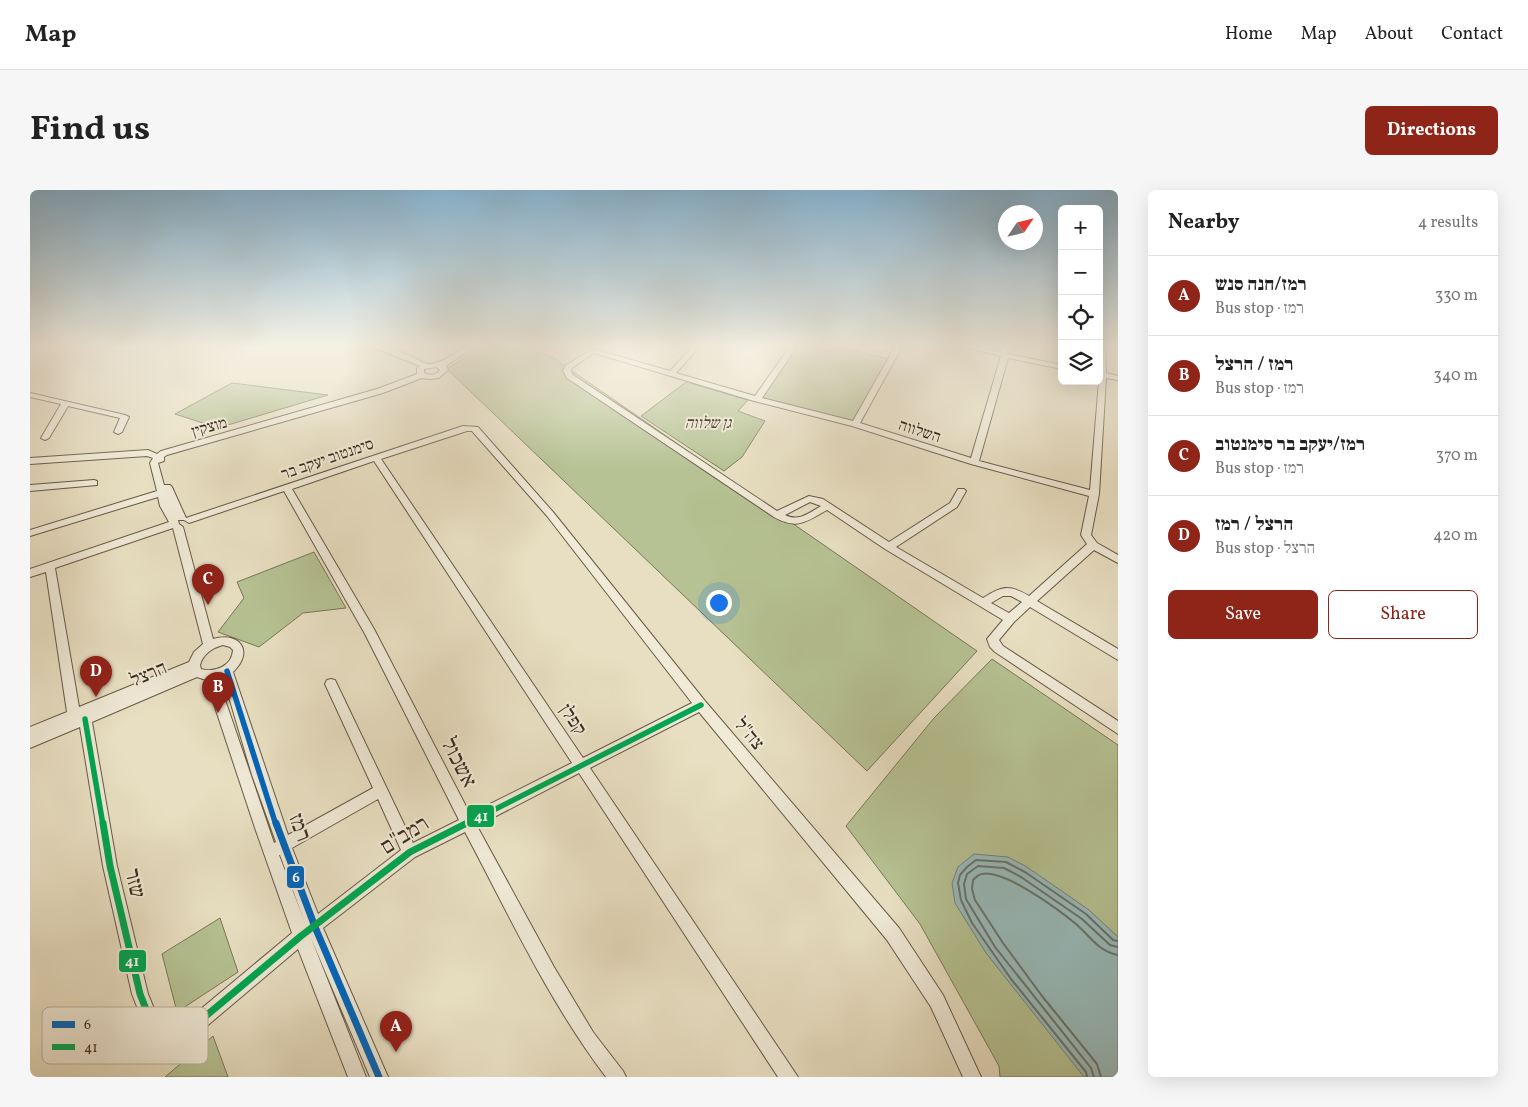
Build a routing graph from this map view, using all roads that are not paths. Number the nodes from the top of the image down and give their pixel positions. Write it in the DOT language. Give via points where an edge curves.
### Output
graph roads {
  1 [pos="392,386"];
  2 [pos="586,386"];
  3 [pos="714,386"];
  4 [pos="766,386"];
  5 [pos="876,386"];
  6 [pos="996,386"];
  7 [pos="1100,386"];
  8 [pos="30,395"];
  9 [pos="757,399"];
  10 [pos="65,404"];
  11 [pos="855,424"];
  12 [pos="475,429"];
  13 [pos="118,432"];
  14 [pos="44,438"];
  15 [pos="376,458"];
  16 [pos="30,460"];
  17 [pos="157,460"];
  18 [pos="974,462"];
  19 [pos="30,466"];
  20 [pos="94,483"];
  21 [pos="30,488"];
  22 [pos="287,488"];
  23 [pos="165,491"];
  24 [pos="961,491"];
  25 [pos="1094,494"];
  26 [pos="827,506"];
  27 [pos="778,515"];
  28 [pos="179,522"];
  29 [pos="30,533"];
  30 [pos="1093,546"];
  31 [pos="889,547"];
  32 [pos="1118,559"];
  33 [pos="50,567"];
  34 [pos="30,573"];
  35 [pos="984,602"];
  36 [pos="1030,603"];
  37 [pos="1010,619"];
  38 [pos="209,646"];
  39 [pos="1118,655"];
  40 [pos="201,671"];
  41 [pos="227,671"];
  42 [pos="330,684"];
  43 [pos="701,705"];
  44 [pos="80,717"];
  45 [pos="1118,728"];
  46 [pos="30,733"];
  47 [pos="30,742"];
  48 [pos="582,765"];
  49 [pos="382,790"];
  50 [pos="467,822"];
  51 [pos="284,845"];
  52 [pos="271,852"];
  53 [pos="410,852"];
  54 [pos="314,926"];
  55 [pos="301,936"];
  56 [pos="145,1007"];
  57 [pos="208,1015"];
  58 [pos="358,1077"];
  59 [pos="379,1077"];
  60 [pos="617,1077"];
  61 [pos="788,1077"];
  62 [pos="972,1077"];
  1 -- 17 [label="street, מוצקין" via="176,449"];
  2 -- 27 [label="street"];
  3 -- 9 [label="street, השלווה"];
  4 -- 9 [label="street"];
  5 -- 11 [label="street"];
  6 -- 18 [label="street"];
  7 -- 25 [label="street"];
  8 -- 10 [label="street"];
  9 -- 11 [label="street, השלווה"];
  10 -- 13 [label="street" via="126,417"];
  10 -- 14 [label="street"];
  11 -- 18 [label="street, השלווה"];
  12 -- 15 [label="street, סימנטוב יעקב בר" via="466,428"];
  12 -- 43 [label="street, צה\"ל" via="550,514"];
  15 -- 22 [label="street, סימנטוב יעקב בר"];
  15 -- 48 [label="street, קפלן"];
  16 -- 17 [label="street" via="148,453"];
  17 -- 19 [label="street"];
  17 -- 23 [label="street"];
  18 -- 25 [label="street, השלווה"];
  20 -- 21 [label="street"];
  22 -- 28 [label="street, סימנטוב יעקב בר"];
  22 -- 50 [label="street, אשכול" via="370,632"];
  23 -- 28 [label="street" via="165,506"];
  23 -- 29 [label="street"];
  24 -- 31 [label="street" via="954,505"];
  25 -- 30 [label="street" via="1086,536"];
  26 -- 27 [label="street" via="809,499"];
  26 -- 27 [label="street" via="798,522 787,521"];
  26 -- 31 [label="street"];
  28 -- 33 [label="street, סימנטוב יעקב בר"];
  28 -- 38 [label="street"];
  30 -- 32 [label="street"];
  30 -- 36 [label="street"];
  31 -- 35 [label="street"];
  33 -- 34 [label="street, סימנטוב יעקב בר"];
  33 -- 44 [label="street, שזר"];
  35 -- 36 [label="street" via="1006,590"];
  35 -- 37 [label="street"];
  36 -- 37 [label="street"];
  36 -- 39 [label="street"];
  37 -- 45 [label="street" via="996,633 994,644"];
  38 -- 40 [label="street" via="198,654"];
  38 -- 41 [label="street" via="229,642 238,647 239,657"];
  40 -- 41 [label="street"];
  40 -- 44 [label="street, הרצל"];
  40 -- 52 [label="street, רמז"];
  41 -- 51 [label="street, רמז" via="248,746"];
  42 -- 49 [label="street"];
  43 -- 48 [label="street, רמב\"ם"];
  43 -- 62 [label="street, צה\"ל" via="893,934 937,1001"];
  44 -- 46 [label="street, הרצל"];
  44 -- 47 [label="street, הרצל"];
  44 -- 56 [label="street, שזר" via="112,875"];
  48 -- 50 [label="street, רמב\"ם"];
  48 -- 61 [label="street, קפלן"];
  49 -- 51 [label="street"];
  49 -- 53 [label="street"];
  50 -- 53 [label="street, רמב\"ם"];
  50 -- 60 [label="street, אשכול" via="553,981 587,1038"];
  51 -- 52 [label="street"];
  51 -- 54 [label="street, רמז"];
  52 -- 55 [label="street, רמז"];
  53 -- 54 [label="street, רמב\"ם"];
  54 -- 55 [label="street, רמב\"ם"];
  54 -- 59 [label="street, רמז"];
  55 -- 57 [label="street, רמב\"ם"];
  55 -- 58 [label="street, רמז"];
}
